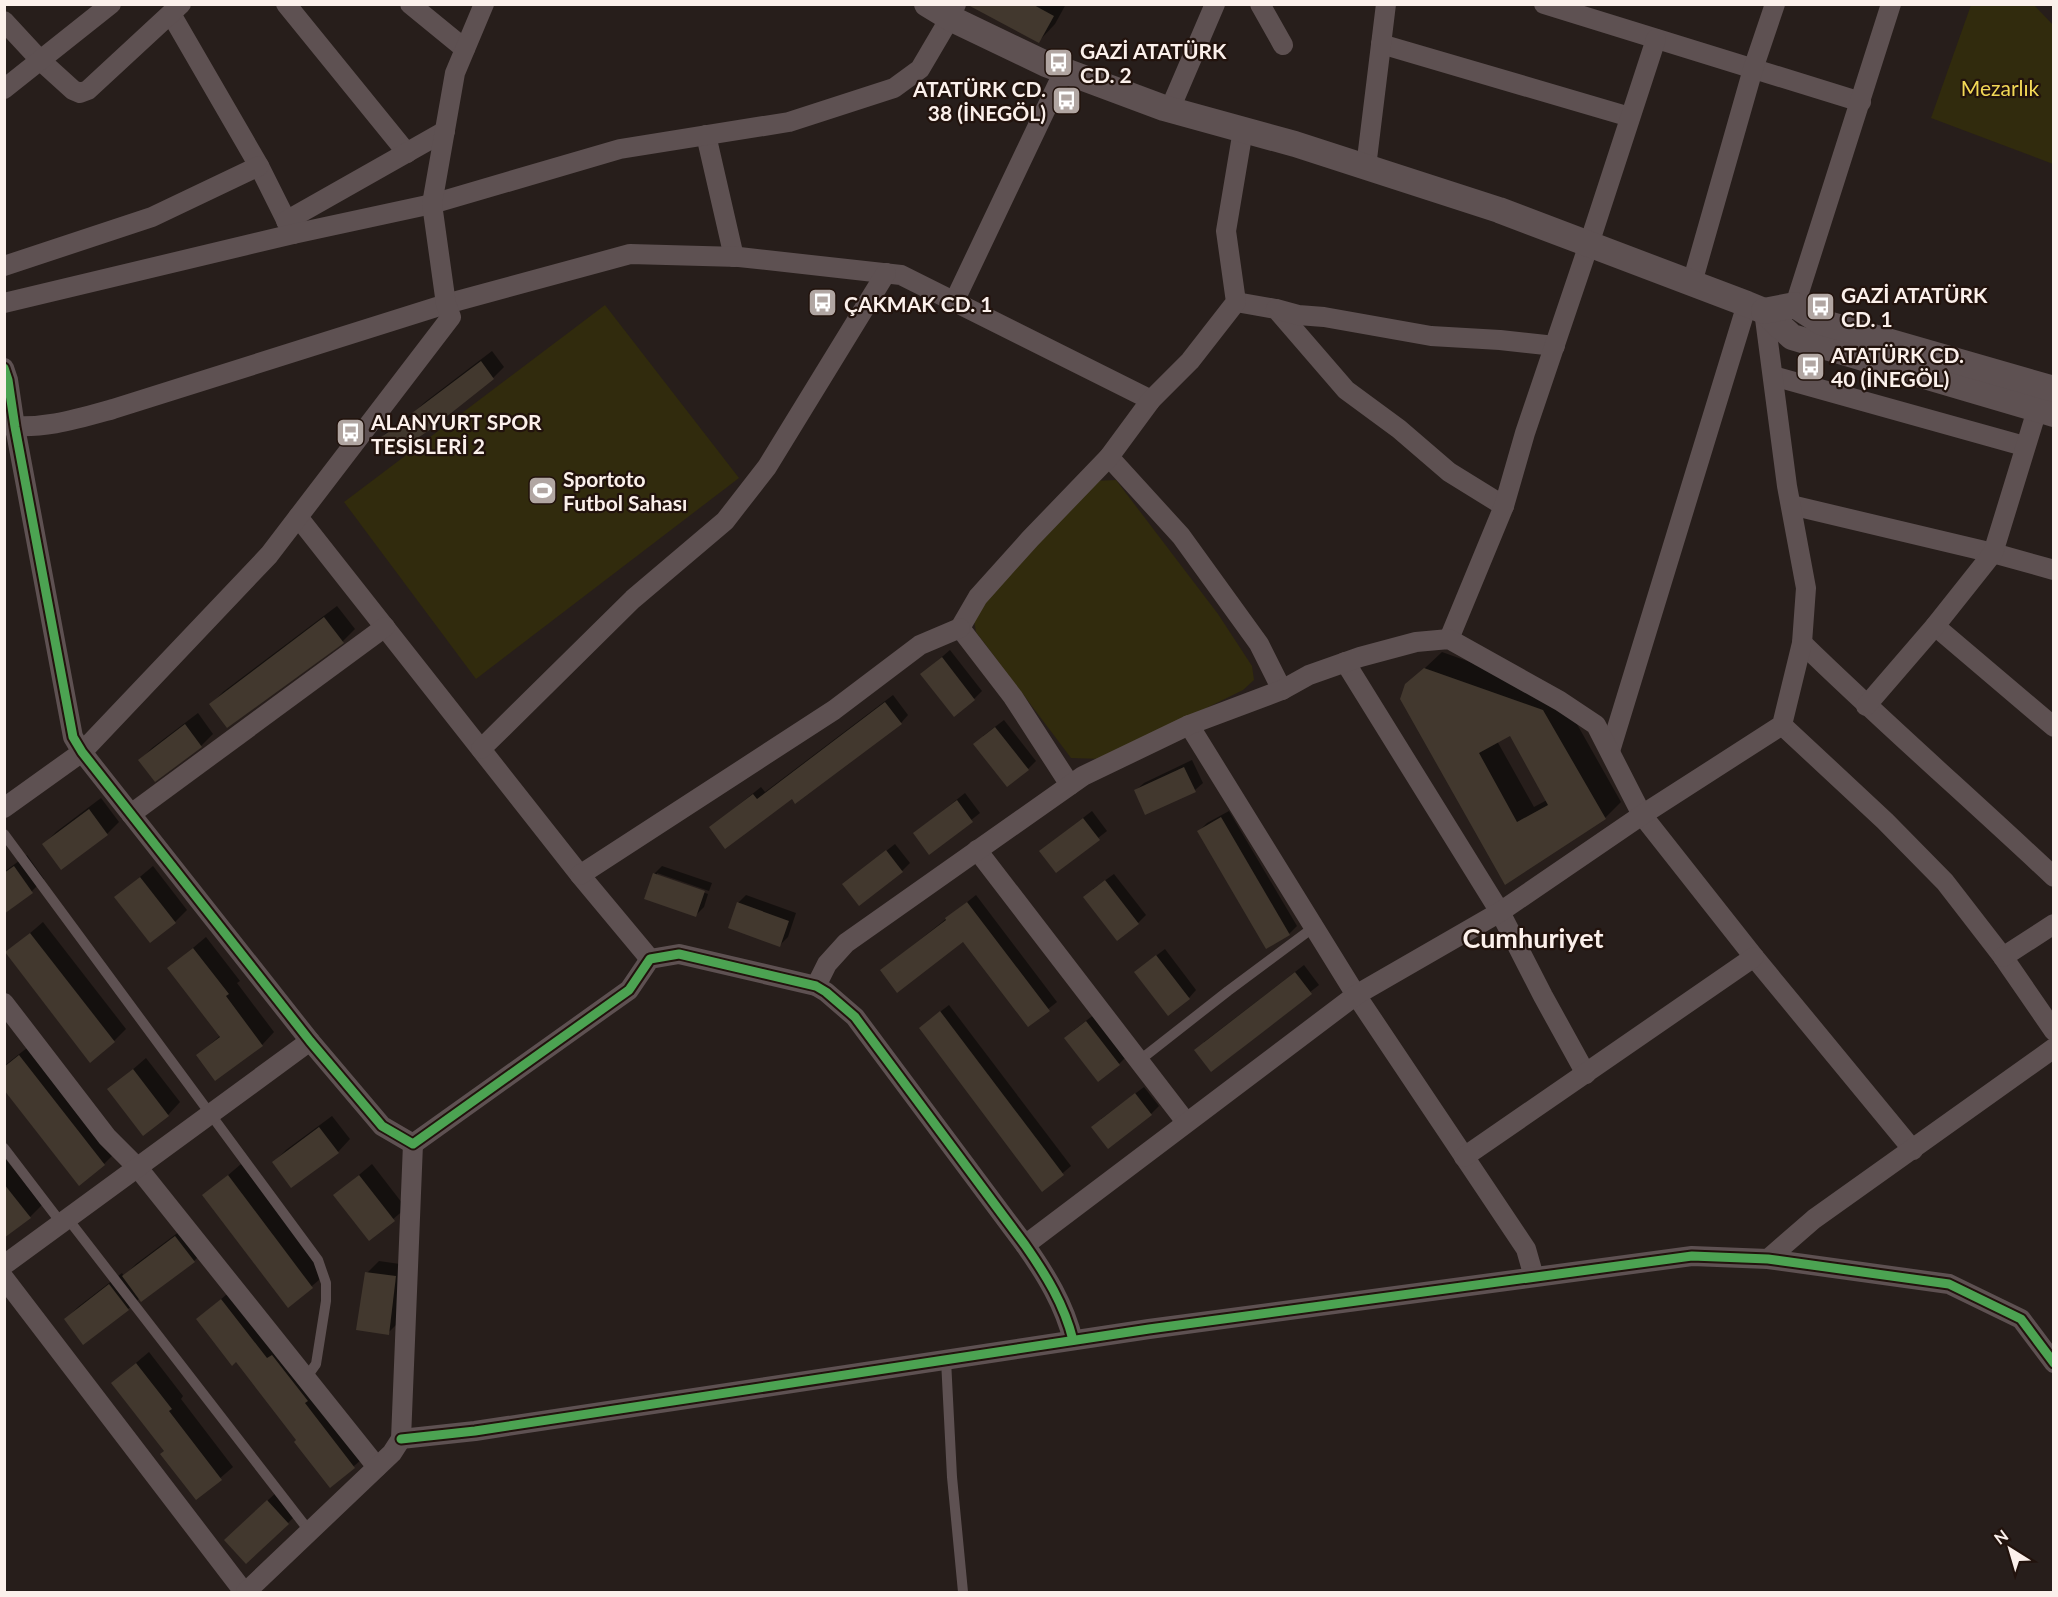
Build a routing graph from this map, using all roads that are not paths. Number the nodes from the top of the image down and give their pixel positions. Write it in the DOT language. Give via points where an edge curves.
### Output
graph roads {
  1 [pos="111,4"];
  2 [pos="286,4"];
  3 [pos="410,4"];
  4 [pos="484,4"];
  5 [pos="927,4"];
  6 [pos="1215,4"];
  7 [pos="1260,4"];
  8 [pos="1386,4"];
  9 [pos="1544,4"];
  10 [pos="1775,4"];
  11 [pos="1891,4"];
  12 [pos="176,9"];
  13 [pos="953,11"];
  14 [pos="4,21"];
  15 [pos="1656,39"];
  16 [pos="1283,45"];
  17 [pos="1380,45"];
  18 [pos="465,49"];
  19 [pos="41,61"];
  20 [pos="1754,69"];
  21 [pos="1064,71"];
  22 [pos="4,89"];
  23 [pos="1861,102"];
  24 [pos="1170,109"];
  25 [pos="1630,117"];
  26 [pos="1243,130"];
  27 [pos="445,131"];
  28 [pos="706,135"];
  29 [pos="407,153"];
  30 [pos="259,166"];
  31 [pos="1366,167"];
  32 [pos="432,204"];
  33 [pos="289,227"];
  34 [pos="1589,244"];
  35 [pos="734,257"];
  36 [pos="4,266"];
  37 [pos="886,273"];
  38 [pos="1692,283"];
  39 [pos="954,302"];
  40 [pos="1236,302"];
  41 [pos="4,303"];
  42 [pos="446,304"];
  43 [pos="1795,305"];
  44 [pos="1756,308"];
  45 [pos="1276,309"];
  46 [pos="1555,346"];
  47 [pos="4,368"];
  48 [pos="1773,376"];
  49 [pos="2054,389"];
  50 [pos="1151,400"];
  51 [pos="2045,412"];
  52 [pos="10,426"];
  53 [pos="2024,446"];
  54 [pos="1109,457"];
  55 [pos="1504,506"];
  56 [pos="1791,506"];
  57 [pos="298,517"];
  58 [pos="1993,553"];
  59 [pos="2054,570"];
  60 [pos="1935,626"];
  61 [pos="385,627"];
  62 [pos="960,628"];
  63 [pos="1449,639"];
  64 [pos="1802,643"];
  65 [pos="1345,662"];
  66 [pos="1282,690"];
  67 [pos="1866,706"];
  68 [pos="1189,725"];
  69 [pos="1782,725"];
  70 [pos="2054,728"];
  71 [pos="481,749"];
  72 [pos="1610,751"];
  73 [pos="82,752"];
  74 [pos="1070,784"];
  75 [pos="4,808"];
  76 [pos="131,814"];
  77 [pos="1642,815"];
  78 [pos="4,834"];
  79 [pos="977,850"];
  80 [pos="580,875"];
  81 [pos="2054,877"];
  82 [pos="1500,912"];
  83 [pos="2054,924"];
  84 [pos="1314,927"];
  85 [pos="1754,957"];
  86 [pos="2003,957"];
  87 [pos="650,959"];
  88 [pos="816,986"];
  89 [pos="1356,995"];
  90 [pos="4,1003"];
  91 [pos="2054,1031"];
  92 [pos="310,1041"];
  93 [pos="2054,1048"];
  94 [pos="1140,1060"];
  95 [pos="1586,1074"];
  96 [pos="210,1114"];
  97 [pos="1186,1122"];
  98 [pos="413,1144"];
  99 [pos="4,1148"];
  100 [pos="1913,1150"];
  101 [pos="1464,1157"];
  102 [pos="138,1168"];
  103 [pos="65,1222"];
  104 [pos="1025,1245"];
  105 [pos="1768,1259"];
  106 [pos="4,1265"];
  107 [pos="1534,1277"];
  108 [pos="4,1278"];
  109 [pos="1073,1340"];
  110 [pos="946,1360"];
  111 [pos="2054,1363"];
  112 [pos="306,1378"];
  113 [pos="401,1439"];
  114 [pos="377,1467"];
  115 [pos="310,1532"];
  116 [pos="245,1593"];
  117 [pos="963,1593"];
  1 -- 19 [label="street"];
  2 -- 29 [label="street"];
  3 -- 18 [label="street"];
  4 -- 18 [label="street"];
  5 -- 13 [label="street"];
  6 -- 24 [label="street"];
  7 -- 16 [label="street"];
  8 -- 17 [label="street"];
  9 -- 15 [label="street"];
  10 -- 20 [label="street"];
  11 -- 23 [label="street"];
  12 -- 19 [label="street" via="84,92 73,90"];
  12 -- 30 [label="street"];
  13 -- 21 [label="street"];
  13 -- 28 [label="street" via="920,69 894,88 789,122"];
  14 -- 19 [label="street"];
  15 -- 20 [label="street"];
  15 -- 25 [label="street"];
  17 -- 25 [label="street"];
  17 -- 31 [label="street"];
  18 -- 27 [label="street" via="455,73"];
  19 -- 22 [label="street"];
  20 -- 23 [label="street"];
  20 -- 38 [label="street"];
  21 -- 24 [label="street"];
  21 -- 39 [label="street"];
  23 -- 43 [label="street"];
  24 -- 26 [label="street"];
  25 -- 34 [label="street"];
  26 -- 31 [label="street"];
  26 -- 40 [label="street" via="1226,231"];
  27 -- 29 [label="street"];
  27 -- 32 [label="street"];
  28 -- 32 [label="street" via="620,149"];
  28 -- 35 [label="street"];
  29 -- 33 [label="street"];
  30 -- 33 [label="street"];
  30 -- 36 [label="street" via="152,217"];
  31 -- 34 [label="street"];
  32 -- 33 [label="street"];
  32 -- 42 [label="street"];
  33 -- 41 [label="street"];
  34 -- 38 [label="street"];
  34 -- 46 [label="street"];
  35 -- 37 [label="street"];
  35 -- 42 [label="street" via="630,254"];
  37 -- 39 [label="street" via="901,275"];
  37 -- 71 [label="street" via="767,467 724,520 633,599"];
  38 -- 44 [label="street"];
  39 -- 50 [label="street"];
  40 -- 45 [label="street"];
  40 -- 50 [label="street" via="1190,361"];
  42 -- 52 [label="street" via="113,409 57,424"];
  42 -- 57 [label="street" via="451,317"];
  43 -- 44 [label="street"];
  43 -- 49 [label="street" via="1821,322"];
  44 -- 48 [label="street"];
  44 -- 51 [label="street" via="1792,337"];
  44 -- 72 [label="street"];
  45 -- 46 [label="street" via="1431,336"];
  45 -- 55 [label="street" via="1346,390 1400,429 1449,472"];
  46 -- 55 [label="street"];
  47 -- 52 [label="street"];
  48 -- 53 [label="street"];
  48 -- 56 [label="street"];
  50 -- 54 [label="street"];
  51 -- 53 [label="street"];
  52 -- 73 [label="street" via="74,737"];
  53 -- 58 [label="street"];
  54 -- 62 [label="street" via="978,597"];
  54 -- 66 [label="street" via="1181,536 1259,645"];
  55 -- 63 [label="street"];
  56 -- 58 [label="street"];
  56 -- 64 [label="street" via="1806,588"];
  57 -- 61 [label="street"];
  57 -- 73 [label="street" via="269,555"];
  58 -- 59 [label="street"];
  58 -- 60 [label="street"];
  60 -- 67 [label="street"];
  60 -- 70 [label="street"];
  61 -- 71 [label="street"];
  61 -- 76 [label="street"];
  62 -- 74 [label="street"];
  62 -- 80 [label="street" via="920,645 834,710"];
  63 -- 65 [label="street" via="1416,642"];
  63 -- 72 [label="street" via="1560,701 1596,726"];
  64 -- 67 [label="street"];
  64 -- 69 [label="street"];
  65 -- 66 [label="street"];
  65 -- 82 [label="street"];
  66 -- 68 [label="street"];
  67 -- 81 [label="street"];
  68 -- 74 [label="street"];
  68 -- 84 [label="street"];
  69 -- 77 [label="street"];
  69 -- 86 [label="street" via="1945,882"];
  71 -- 80 [label="street"];
  72 -- 77 [label="street"];
  73 -- 75 [label="street"];
  73 -- 76 [label="street"];
  74 -- 79 [label="street"];
  76 -- 92 [label="street"];
  77 -- 82 [label="street"];
  77 -- 85 [label="street"];
  78 -- 96 [label="lane"];
  79 -- 88 [label="street" via="846,943 827,964"];
  79 -- 94 [label="street"];
  80 -- 87 [label="street"];
  82 -- 89 [label="street"];
  82 -- 95 [label="street"];
  83 -- 86 [label="street"];
  84 -- 89 [label="street"];
  84 -- 94 [label="lane"];
  85 -- 95 [label="street"];
  85 -- 100 [label="street"];
  86 -- 91 [label="street"];
  87 -- 88 [label="street" via="679,954"];
  87 -- 98 [label="street" via="629,990"];
  88 -- 104 [label="street" via="855,1017"];
  89 -- 97 [label="street"];
  89 -- 101 [label="street"];
  90 -- 102 [label="street" via="107,1137"];
  92 -- 96 [label="street"];
  92 -- 98 [label="street" via="382,1126"];
  93 -- 100 [label="street"];
  94 -- 97 [label="street"];
  95 -- 101 [label="street"];
  96 -- 102 [label="street"];
  96 -- 112 [label="lane" via="323,1271 326,1302 316,1364"];
  97 -- 104 [label="street"];
  98 -- 113 [label="street"];
  99 -- 103 [label="lane"];
  100 -- 105 [label="street" via="1814,1219"];
  101 -- 107 [label="street" via="1526,1249"];
  102 -- 103 [label="street"];
  102 -- 112 [label="street"];
  103 -- 106 [label="street"];
  103 -- 115 [label="lane"];
  104 -- 109 [label="street" via="1048,1278 1067,1316"];
  105 -- 107 [label="street" via="1692,1256"];
  105 -- 111 [label="street" via="1949,1284 2021,1319"];
  107 -- 109 [label="street"];
  108 -- 116 [label="street"];
  109 -- 110 [label="street"];
  110 -- 113 [label="street"];
  110 -- 117 [label="lane"];
  112 -- 114 [label="street"];
  113 -- 114 [label="street"];
  114 -- 115 [label="street"];
  115 -- 116 [label="street"];
}
